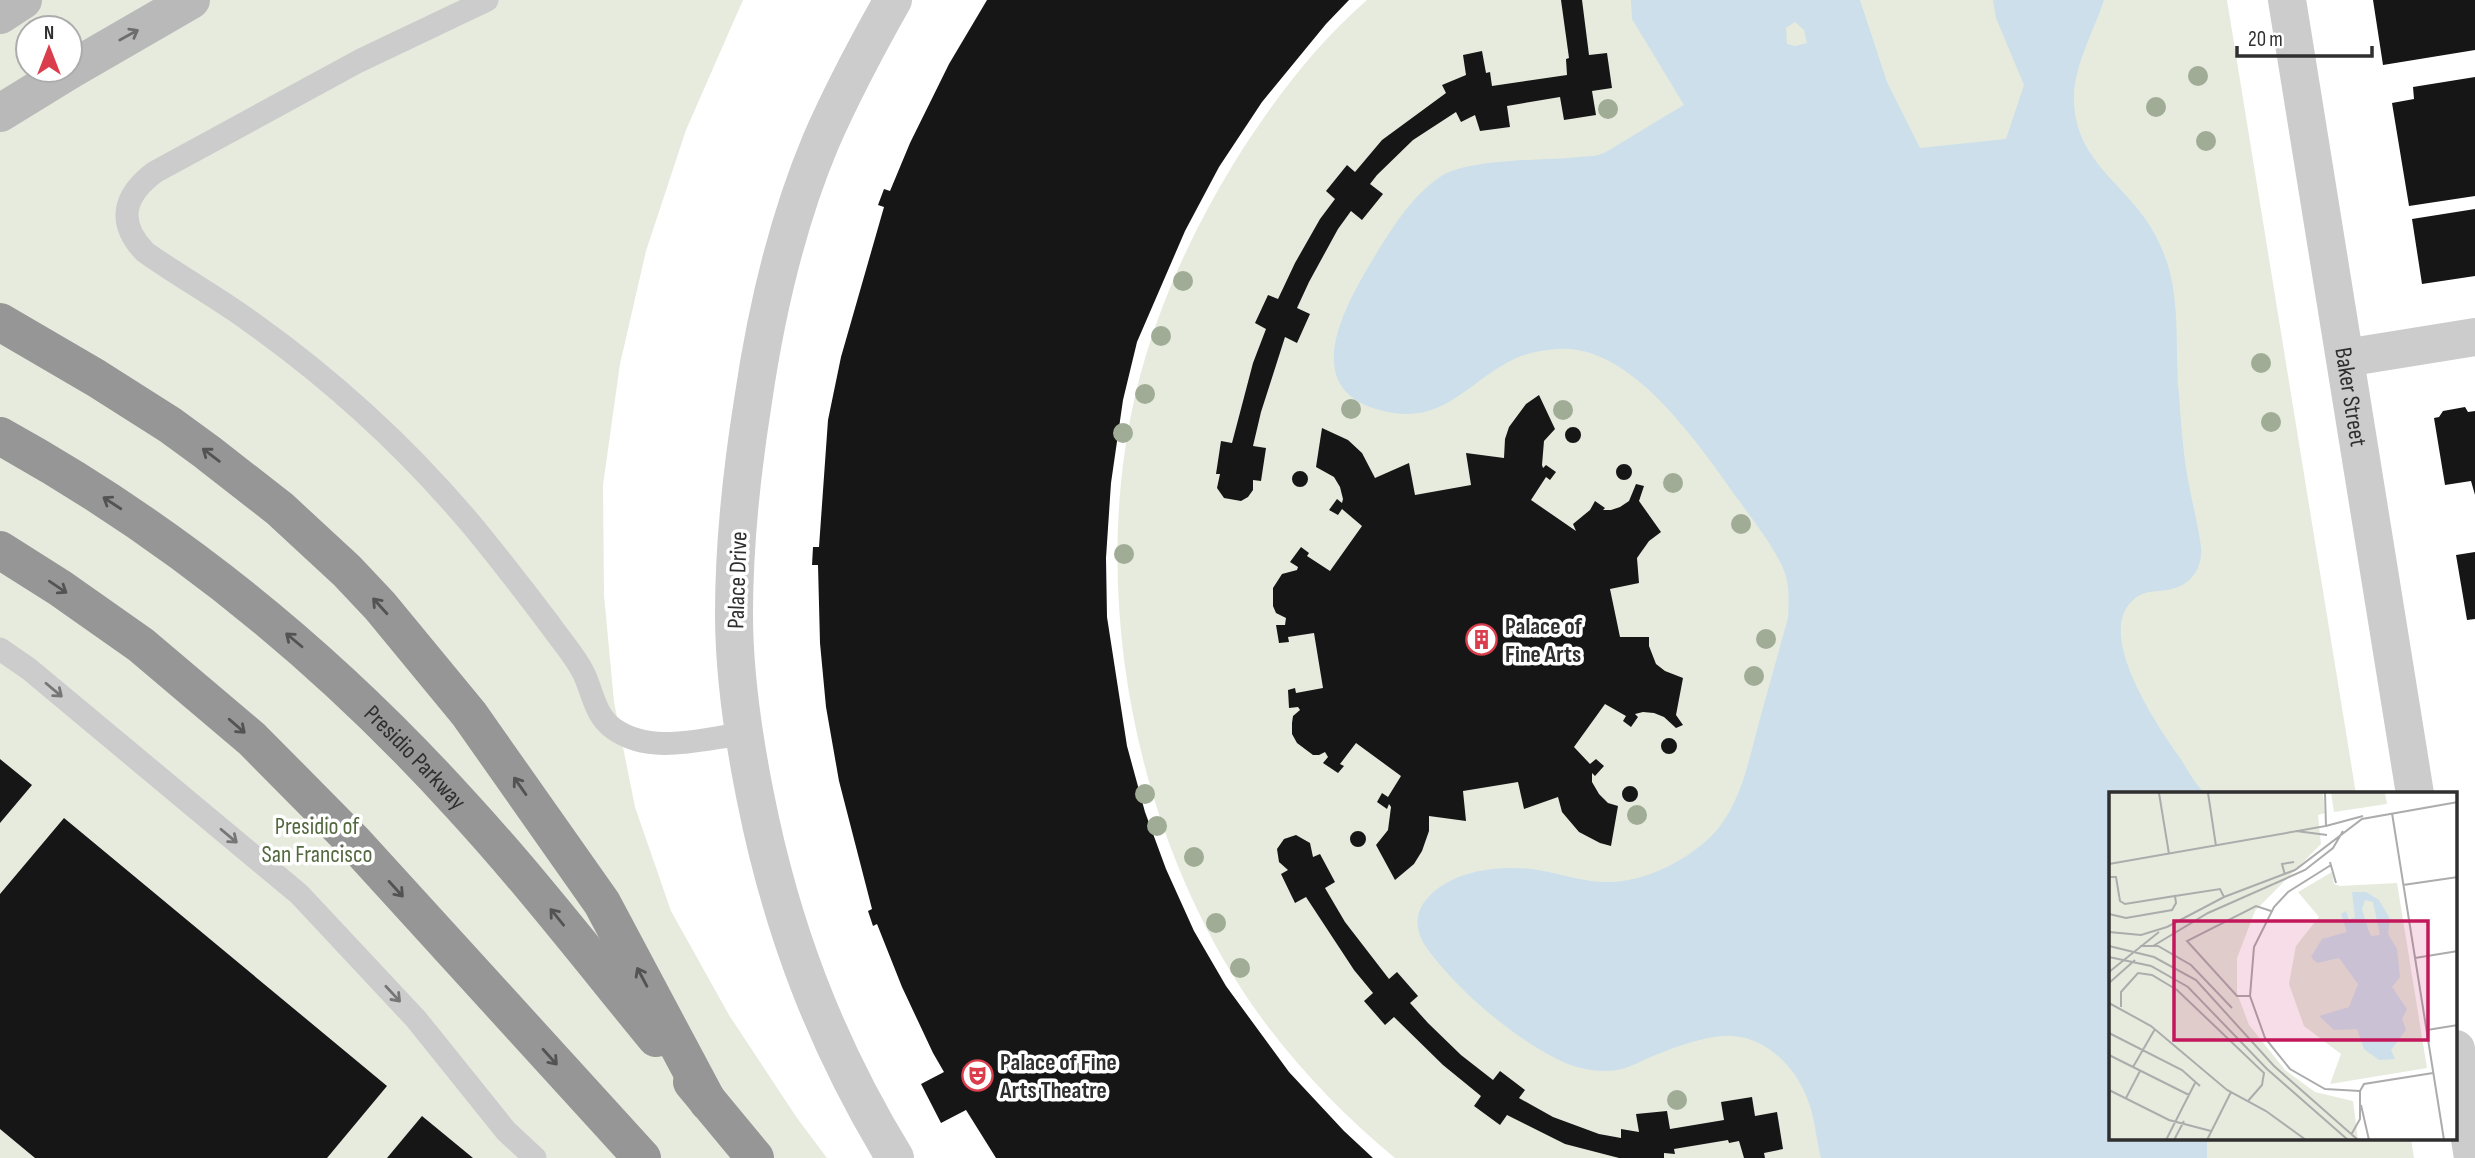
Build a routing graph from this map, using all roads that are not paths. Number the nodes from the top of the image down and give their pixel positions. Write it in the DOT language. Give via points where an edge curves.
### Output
graph roads {
  1 [pos="23,0"];
  2 [pos="191,0"];
  3 [pos="487,0"];
  4 [pos="893,0"];
  5 [pos="2287,0"];
  6 [pos="0,15"];
  7 [pos="84,62"];
  8 [pos="47,84"];
  9 [pos="0,113"];
  10 [pos="0,322"];
  11 [pos="2475,337"];
  12 [pos="2345,358"];
  13 [pos="0,436"];
  14 [pos="0,550"];
  15 [pos="0,649"];
  16 [pos="742,734"];
  17 [pos="2415,792"];
  18 [pos="2463,1055"];
  19 [pos="708,1102"];
  20 [pos="535,1158"];
  21 [pos="642,1158"];
  22 [pos="755,1158"];
  23 [pos="895,1158"];
  24 [pos="2473,1158"];
  1 -- 6 [label="main road"];
  7 -- 2 [label="main road, one-way"];
  3 -- 16 [label="lane" via="359,61 155,172 130,197 128,227 145,252 290,351 416,465 540,611 582,670 597,709 612,728 652,743"];
  4 -- 16 [label="street, Palace Drive" via="820,142 767,314 747,441 736,559 734,625"];
  5 -- 12 [label="street, Baker Street"];
  8 -- 9 [label="main road"];
  19 -- 10 [label="highway, one-way" via="602,902 462,705 380,606 315,540 216,459 132,400"];
  11 -- 12 [label="street"];
  12 -- 17 [label="street, Baker Street"];
  19 -- 13 [label="highway, Presidio Parkway, one-way" via="498,846 344,686 263,614 172,544"];
  14 -- 21 [label="highway, one-way" via="141,645 252,739 353,841"];
  15 -- 20 [label="lane, one-way" via="299,894 416,1019 506,1131"];
  16 -- 23 [label="street, Palace Drive" via="763,837 800,963 820,1016"];
  18 -- 24 [label="street"];
  19 -- 22 [label="highway, Presidio Parkway"];
}
